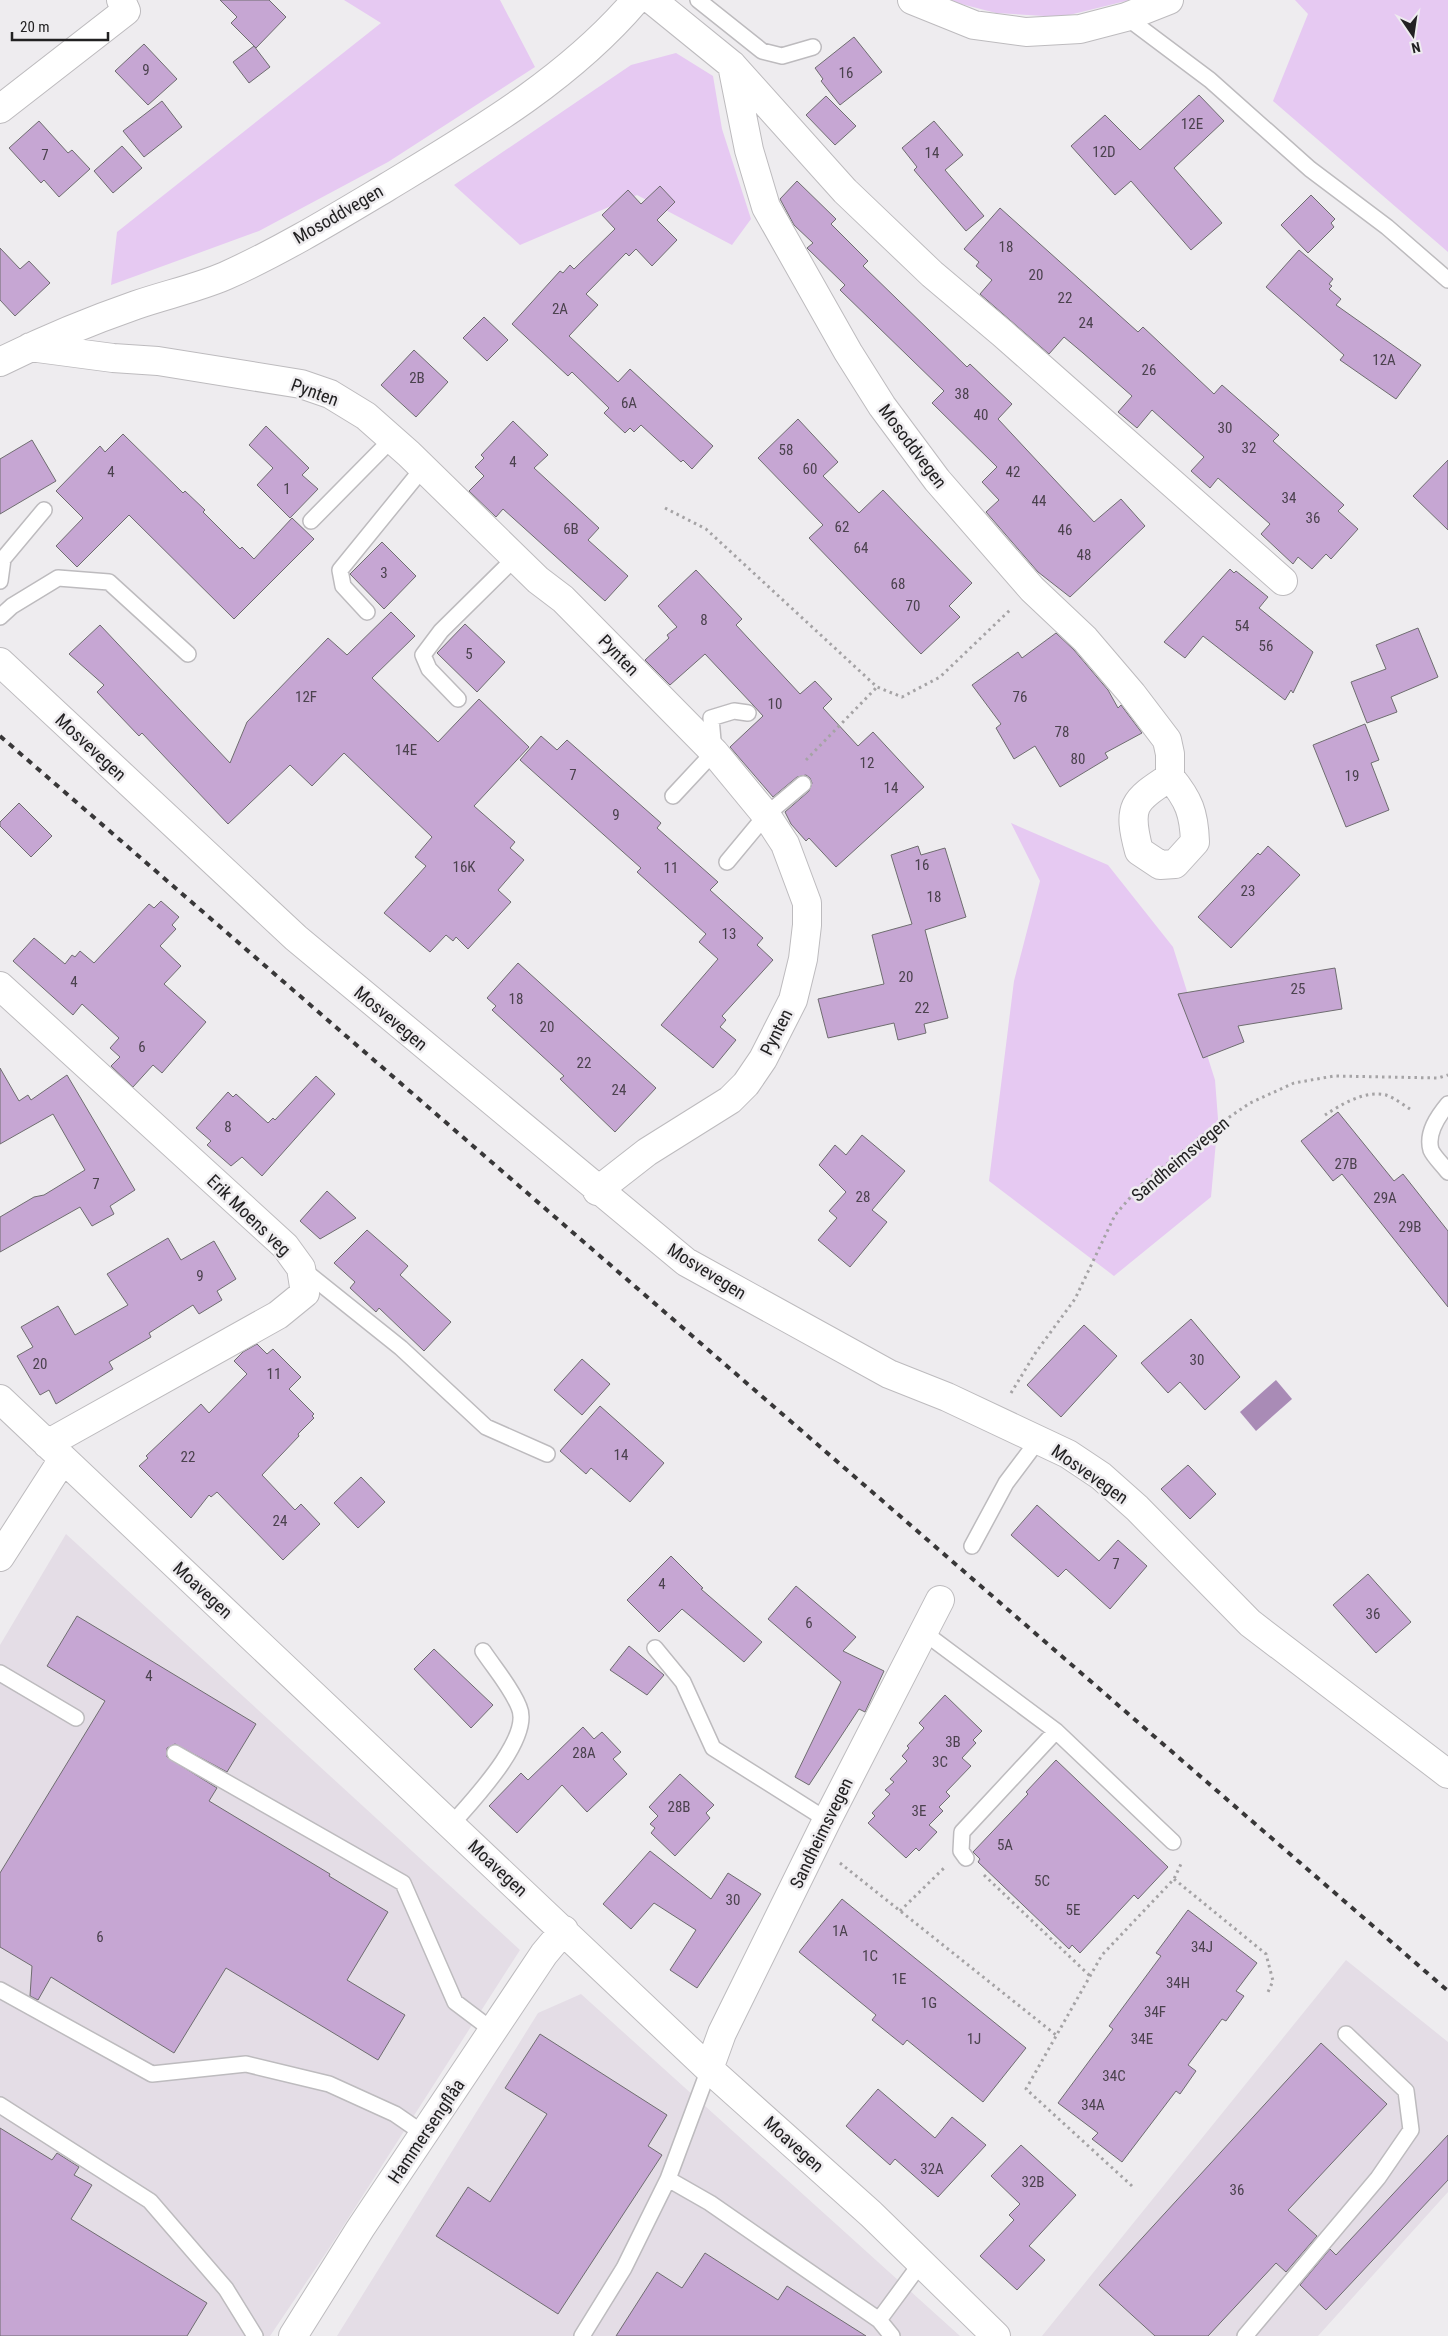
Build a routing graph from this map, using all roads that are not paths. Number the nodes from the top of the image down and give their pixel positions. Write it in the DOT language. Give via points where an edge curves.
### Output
graph roads {
  1 [pos="121,0"];
  2 [pos="636,0"];
  3 [pos="652,0"];
  4 [pos="698,0"];
  5 [pos="912,0"];
  6 [pos="1169,0"];
  7 [pos="1126,17"];
  8 [pos="813,48"];
  9 [pos="732,65"];
  10 [pos="0,109"];
  11 [pos="1448,280"];
  12 [pos="30,347"];
  13 [pos="0,362"];
  14 [pos="392,439"];
  15 [pos="423,468"];
  16 [pos="44,510"];
  17 [pos="310,521"];
  18 [pos="516,557"];
  19 [pos="0,581"];
  20 [pos="1283,581"];
  21 [pos="367,612"];
  22 [pos="0,617"];
  23 [pos="188,654"];
  24 [pos="0,662"];
  25 [pos="458,698"];
  26 [pos="748,713"];
  27 [pos="714,752"];
  28 [pos="1170,777"];
  29 [pos="803,784"];
  30 [pos="673,796"];
  31 [pos="766,815"];
  32 [pos="727,862"];
  33 [pos="0,986"];
  34 [pos="1443,1110"];
  35 [pos="1448,1172"];
  36 [pos="597,1190"];
  37 [pos="301,1268"];
  38 [pos="0,1399"];
  39 [pos="1039,1439"];
  40 [pos="55,1451"];
  41 [pos="547,1454"];
  42 [pos="972,1546"];
  43 [pos="0,1557"];
  44 [pos="940,1600"];
  45 [pos="922,1630"];
  46 [pos="655,1648"];
  47 [pos="483,1652"];
  48 [pos="0,1673"];
  49 [pos="76,1718"];
  50 [pos="1056,1732"];
  51 [pos="176,1753"];
  52 [pos="1448,1774"];
  53 [pos="452,1824"];
  54 [pos="821,1832"];
  55 [pos="1173,1842"];
  56 [pos="964,1855"];
  57 [pos="564,1930"];
  58 [pos="0,1990"];
  59 [pos="492,2030"];
  60 [pos="1346,2034"];
  61 [pos="709,2069"];
  62 [pos="0,2105"];
  63 [pos="424,2134"];
  64 [pos="668,2179"];
  65 [pos="921,2263"];
  66 [pos="879,2320"];
  67 [pos="255,2336"];
  68 [pos="293,2336"];
  69 [pos="582,2336"];
  70 [pos="892,2336"];
  71 [pos="996,2336"];
  72 [pos="1245,2336"];
  1 -- 10 [label="street" via="126,11"];
  2 -- 12 [label="street, Mosoddvegen" via="615,25 543,87 484,128 360,203 224,276 134,306"];
  3 -- 9 [label="street"];
  4 -- 8 [label="lane" via="762,51 782,56"];
  5 -- 7 [label="street" via="974,24 1026,32 1080,29"];
  6 -- 7 [label="street"];
  7 -- 11 [label="lane" via="1210,80 1310,169 1387,227"];
  9 -- 20 [label="street" via="845,191 932,274"];
  9 -- 28 [label="street, Mosoddvegen" via="749,150 766,207 848,352 882,406 937,480 1032,589 1085,639 1132,694 1166,740"];
  12 -- 13 [label="street, Mosoddvegen"];
  12 -- 14 [label="street, Pynten" via="158,361 301,384 330,394 366,416"];
  14 -- 15 [label="street, Pynten"];
  14 -- 17 [label="lane"];
  15 -- 18 [label="street, Pynten"];
  15 -- 21 [label="lane" via="340,570 343,586"];
  16 -- 19 [label="lane" via="3,559"];
  18 -- 25 [label="lane" via="441,631 423,655 429,670"];
  18 -- 27 [label="street, Pynten" via="576,612"];
  22 -- 23 [label="lane" via="58,578 109,582"];
  24 -- 36 [label="street, Mosvevegen" via="296,938"];
  26 -- 27 [label="lane" via="734,710 712,718"];
  27 -- 30 [label="lane"];
  27 -- 31 [label="street, Pynten"];
  29 -- 31 [label="lane"];
  31 -- 32 [label="lane"];
  31 -- 36 [label="street, Pynten" via="785,844 807,903 803,959 793,1000 763,1060 730,1100 647,1152"];
  33 -- 37 [label="street, Erik Moens veg" via="285,1246"];
  34 -- 35 [label="lane" via="1430,1136 1432,1151"];
  36 -- 39 [label="street, Mosvevegen" via="686,1262 889,1374"];
  37 -- 40 [label="street, Erik Moens veg" via="305,1293 278,1316"];
  37 -- 41 [label="lane" via="401,1348 486,1427"];
  38 -- 40 [label="street, Moavegen"];
  39 -- 42 [label="lane" via="1006,1483"];
  39 -- 52 [label="street, Mosvevegen" via="1100,1476 1137,1508 1250,1623"];
  40 -- 43 [label="street"];
  40 -- 53 [label="street, Moavegen"];
  44 -- 45 [label="street, Sandheimsvegen"];
  45 -- 50 [label="lane"];
  45 -- 54 [label="street, Sandheimsvegen"];
  46 -- 54 [label="lane" via="683,1682 713,1748"];
  47 -- 53 [label="lane" via="520,1708 520,1720 515,1740 502,1763"];
  48 -- 49 [label="lane"];
  50 -- 55 [label="lane"];
  50 -- 56 [label="lane" via="962,1832"];
  51 -- 59 [label="lane" via="403,1883 455,2002"];
  53 -- 57 [label="street, Moavegen"];
  54 -- 61 [label="street, Sandheimsvegen" via="722,2033"];
  57 -- 59 [label="street, Hammersengflåa"];
  57 -- 61 [label="street, Moavegen"];
  58 -- 63 [label="lane" via="152,2074 246,2064 329,2084 395,2114"];
  59 -- 63 [label="street, Hammersengflåa"];
  60 -- 72 [label="lane" via="1406,2091 1411,2130 1378,2178"];
  61 -- 64 [label="lane"];
  61 -- 65 [label="street, Moavegen"];
  62 -- 67 [label="lane" via="150,2201 226,2289"];
  63 -- 68 [label="street, Hammersengflåa"];
  64 -- 66 [label="lane" via="710,2203"];
  64 -- 69 [label="lane" via="624,2268"];
  65 -- 66 [label="lane"];
  65 -- 71 [label="street, Moavegen"];
  66 -- 70 [label="lane"];
}
